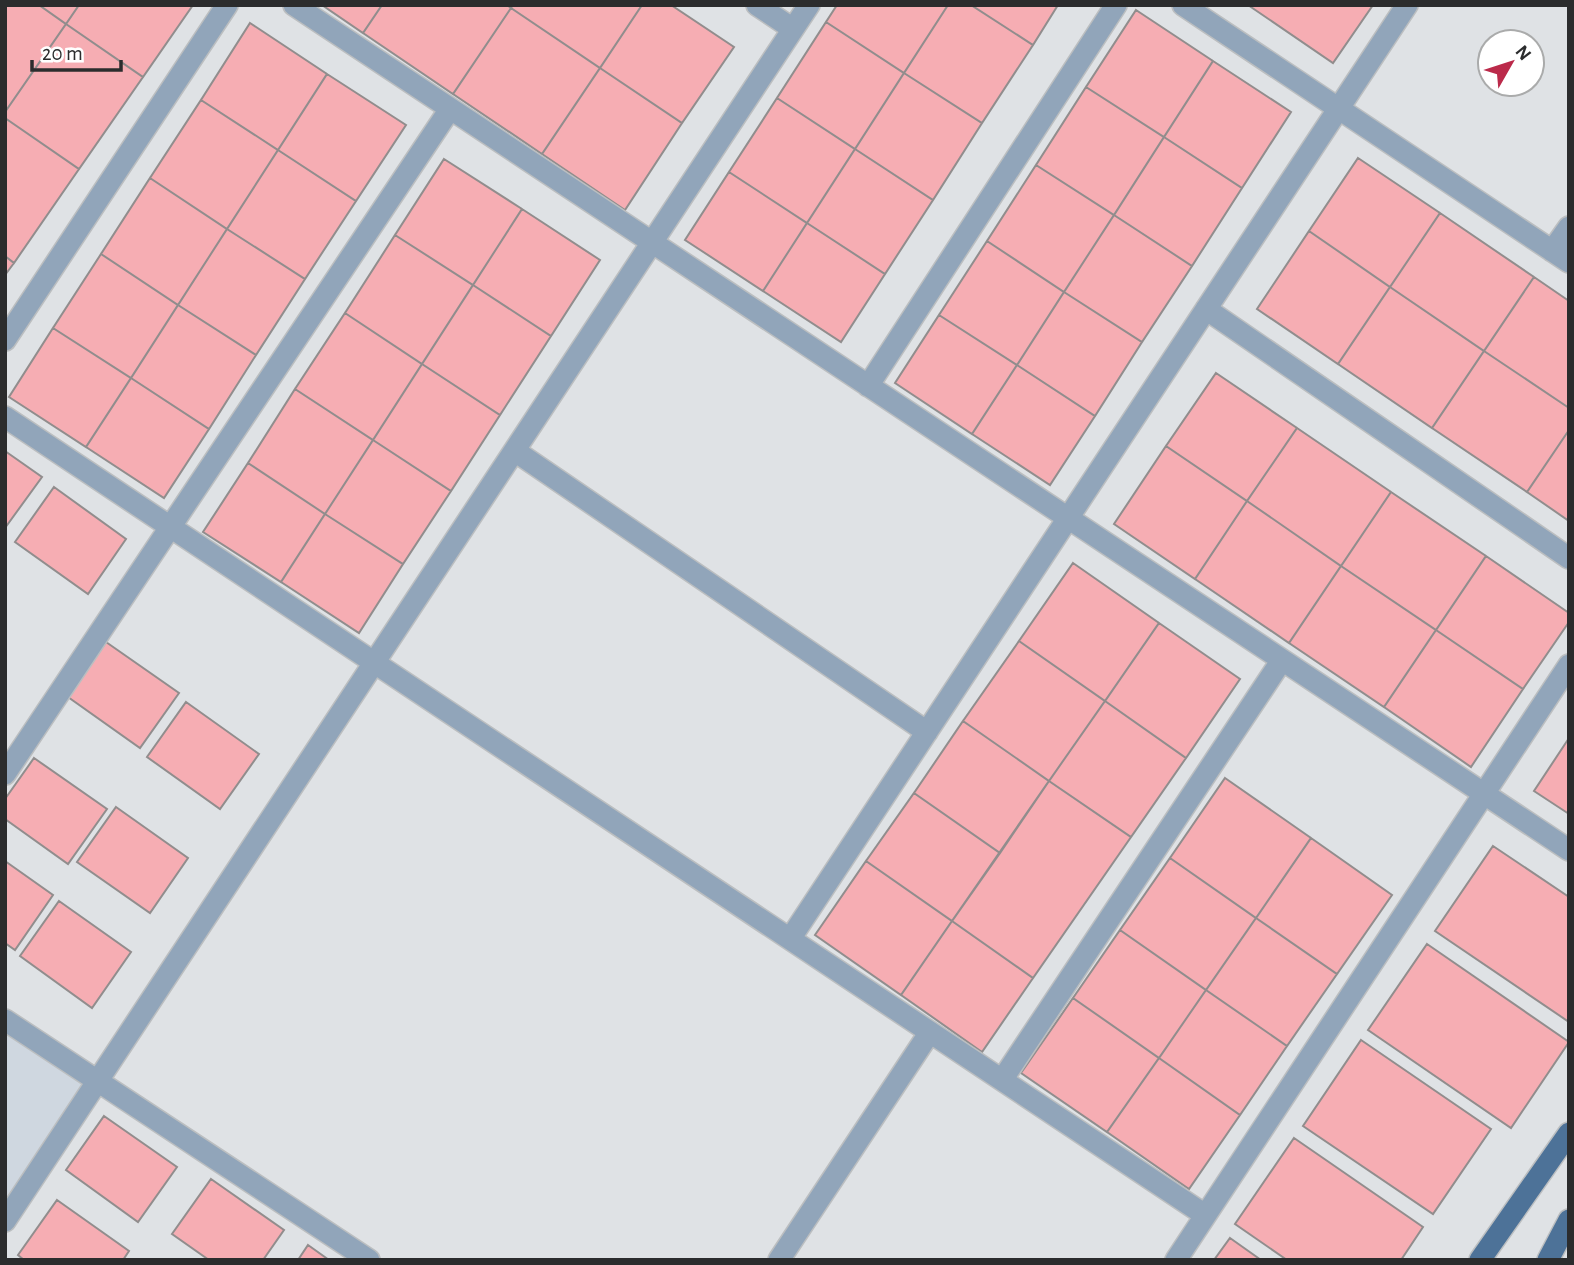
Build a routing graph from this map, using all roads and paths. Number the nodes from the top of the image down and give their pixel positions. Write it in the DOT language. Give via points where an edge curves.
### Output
graph roads {
  1 [pos="227,5"];
  2 [pos="294,5"];
  3 [pos="757,5"];
  4 [pos="809,5"];
  5 [pos="1116,5"];
  6 [pos="1183,5"];
  7 [pos="1407,5"];
  8 [pos="793,29"];
  9 [pos="450,108"];
  10 [pos="1338,109"];
  11 [pos="1569,227"];
  12 [pos="652,243"];
  13 [pos="1560,257"];
  14 [pos="1206,309"];
  15 [pos="5,340"];
  16 [pos="868,386"];
  17 [pos="5,417"];
  18 [pos="514,451"];
  19 [pos="1068,518"];
  20 [pos="170,527"];
  21 [pos="1569,558"];
  22 [pos="1282,660"];
  23 [pos="374,663"];
  24 [pos="1569,665"];
  25 [pos="927,732"];
  26 [pos="5,774"];
  27 [pos="1483,794"];
  28 [pos="1569,849"];
  29 [pos="790,939"];
  30 [pos="5,1020"];
  31 [pos="930,1032"];
  32 [pos="1002,1080"];
  33 [pos="98,1081"];
  34 [pos="1569,1133"];
  35 [pos="1205,1215"];
  36 [pos="1569,1220"];
  37 [pos="5,1221"];
  38 [pos="369,1260"];
  39 [pos="779,1260"];
  40 [pos="1175,1260"];
  41 [pos="1480,1260"];
  42 [pos="1548,1260"];
  1 -- 15 [label="street"];
  2 -- 9 [label="street"];
  3 -- 8 [label="street"];
  4 -- 8 [label="street"];
  5 -- 16 [label="street"];
  6 -- 10 [label="street"];
  7 -- 10 [label="street"];
  8 -- 12 [label="street"];
  9 -- 12 [label="street"];
  9 -- 20 [label="street"];
  10 -- 13 [label="street"];
  10 -- 14 [label="street"];
  11 -- 13 [label="street"];
  12 -- 16 [label="street"];
  12 -- 18 [label="street"];
  14 -- 19 [label="street"];
  14 -- 21 [label="street"];
  16 -- 19 [label="street"];
  17 -- 20 [label="street"];
  18 -- 23 [label="street"];
  18 -- 25 [label="street"];
  19 -- 22 [label="street"];
  19 -- 25 [label="street"];
  20 -- 23 [label="street"];
  20 -- 26 [label="street"];
  22 -- 27 [label="street"];
  22 -- 32 [label="street"];
  23 -- 29 [label="street"];
  23 -- 33 [label="street"];
  24 -- 27 [label="street"];
  25 -- 29 [label="street"];
  27 -- 28 [label="street"];
  27 -- 35 [label="street"];
  29 -- 31 [label="street"];
  30 -- 33 [label="street"];
  31 -- 32 [label="street"];
  31 -- 39 [label="street"];
  32 -- 35 [label="street"];
  33 -- 37 [label="street"];
  33 -- 38 [label="street"];
  34 -- 41 [label="main road"];
  35 -- 40 [label="street"];
  36 -- 42 [label="main road"];
}
